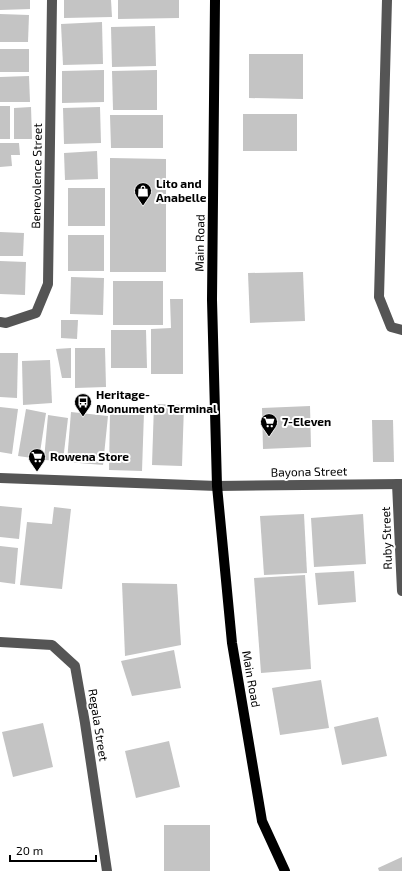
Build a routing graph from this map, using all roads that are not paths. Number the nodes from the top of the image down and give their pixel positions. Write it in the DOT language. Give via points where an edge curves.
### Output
graph roads {
  1 [pos="52,0"];
  2 [pos="215,0"];
  3 [pos="387,0"];
  4 [pos="0,322"];
  5 [pos="402,330"];
  6 [pos="0,478"];
  7 [pos="400,484"];
  8 [pos="217,486"];
  9 [pos="402,591"];
  10 [pos="0,642"];
  11 [pos="107,871"];
  12 [pos="285,871"];
  1 -- 4 [label="street, Benevolence Street" via="48,284 36,313 6,323"];
  2 -- 8 [label="main road, Main Road" via="212,300"];
  3 -- 5 [label="street" via="379,298 392,327"];
  6 -- 8 [label="street"];
  7 -- 8 [label="street, Bayona Street"];
  7 -- 9 [label="street, Ruby Street"];
  8 -- 12 [label="main road, Main Road" via="232,643 262,821"];
  10 -- 11 [label="street, Regala Street" via="52,645 75,666"];
}
